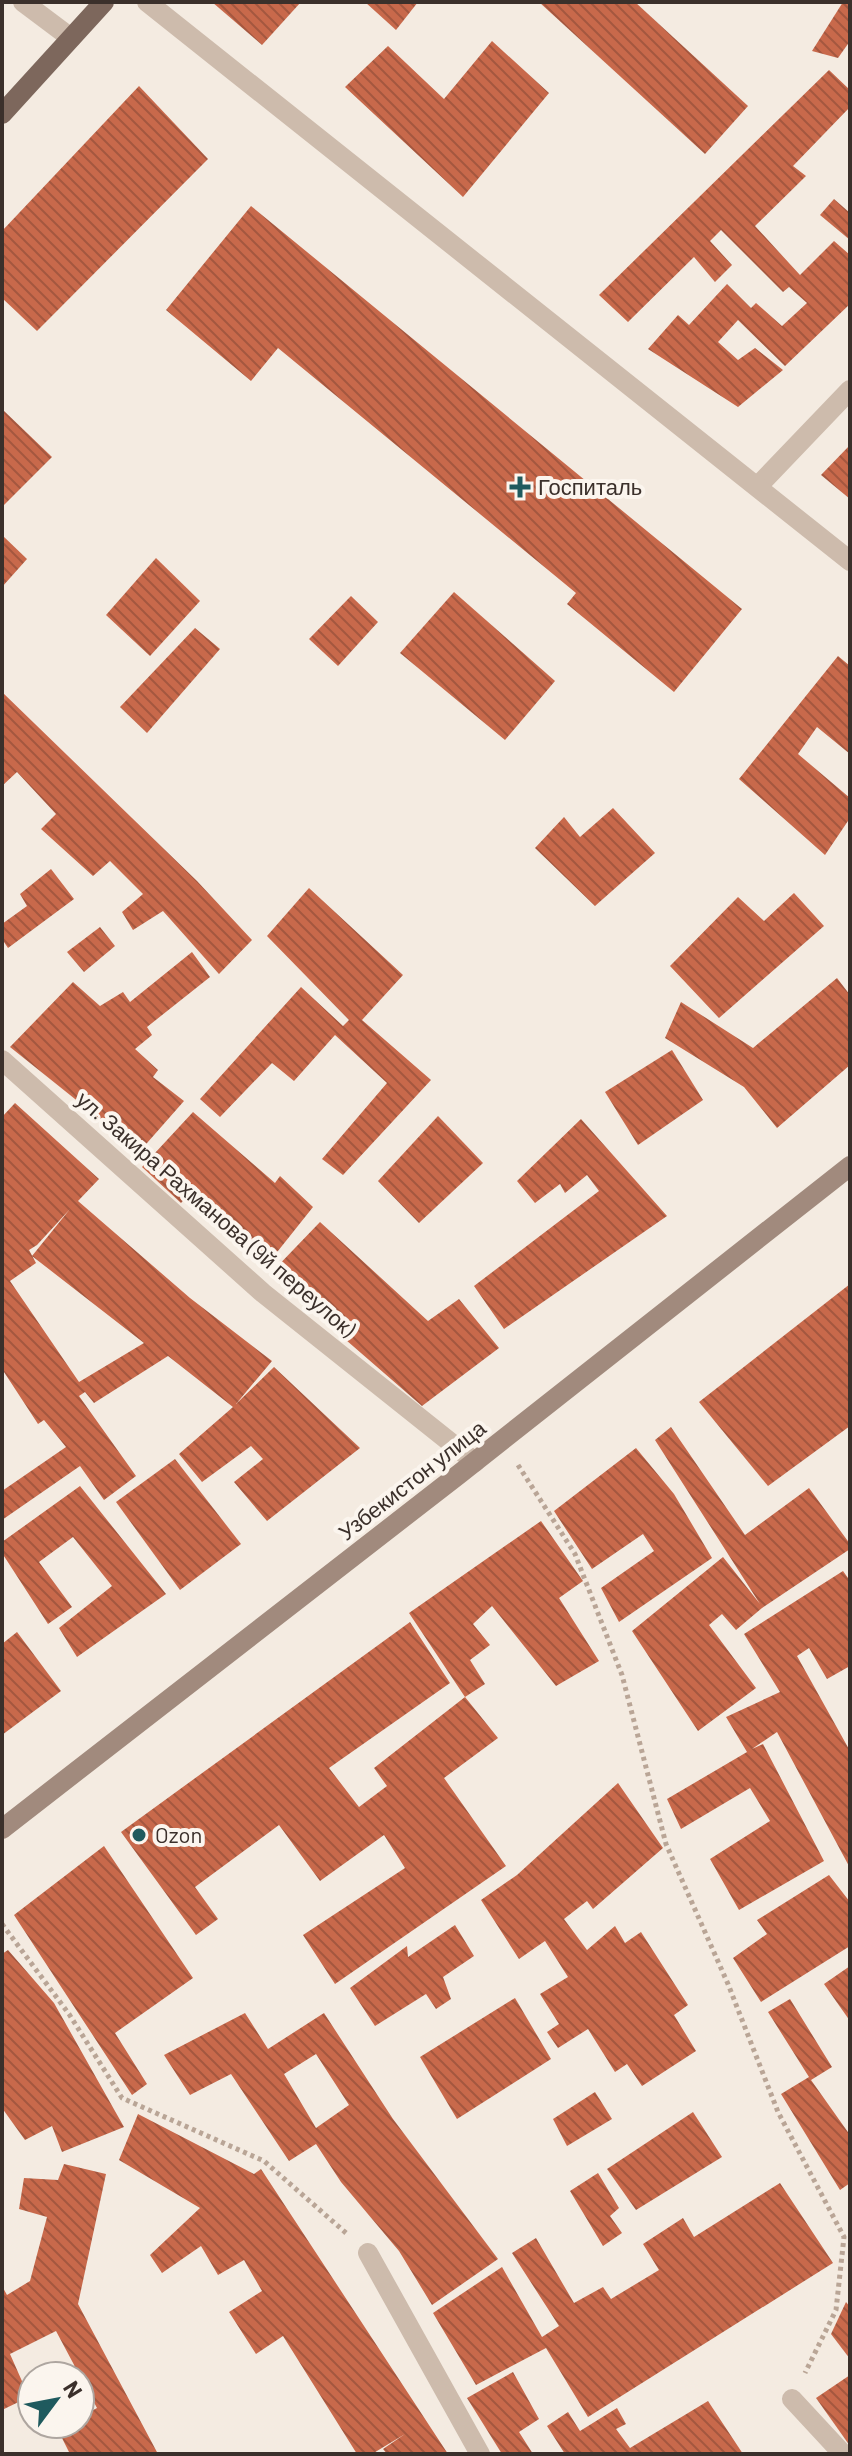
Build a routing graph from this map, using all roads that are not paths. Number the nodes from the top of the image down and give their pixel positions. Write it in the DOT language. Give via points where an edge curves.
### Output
graph roads {
  1 [pos="23,2"];
  2 [pos="104,2"];
  3 [pos="147,2"];
  4 [pos="71,38"];
  5 [pos="2,114"];
  6 [pos="850,390"];
  7 [pos="758,486"];
  8 [pos="850,561"];
  9 [pos="2,1060"];
  10 [pos="850,1166"];
  11 [pos="475,1462"];
  12 [pos="2,1829"];
  13 [pos="368,2253"];
  14 [pos="792,2399"];
  15 [pos="480,2454"];
  16 [pos="843,2454"];
  1 -- 4 [label="street"];
  2 -- 4 [label="main road"];
  3 -- 7 [label="street"];
  4 -- 5 [label="main road"];
  6 -- 7 [label="street"];
  7 -- 8 [label="street"];
  9 -- 11 [label="street, ул. Закира Рахманова (9й переулок)" via="263,1293"];
  10 -- 11 [label="main road, Узбекистон улица"];
  11 -- 12 [label="main road, Узбекистон улица"];
  13 -- 15 [label="street"];
  14 -- 16 [label="street"];
}
